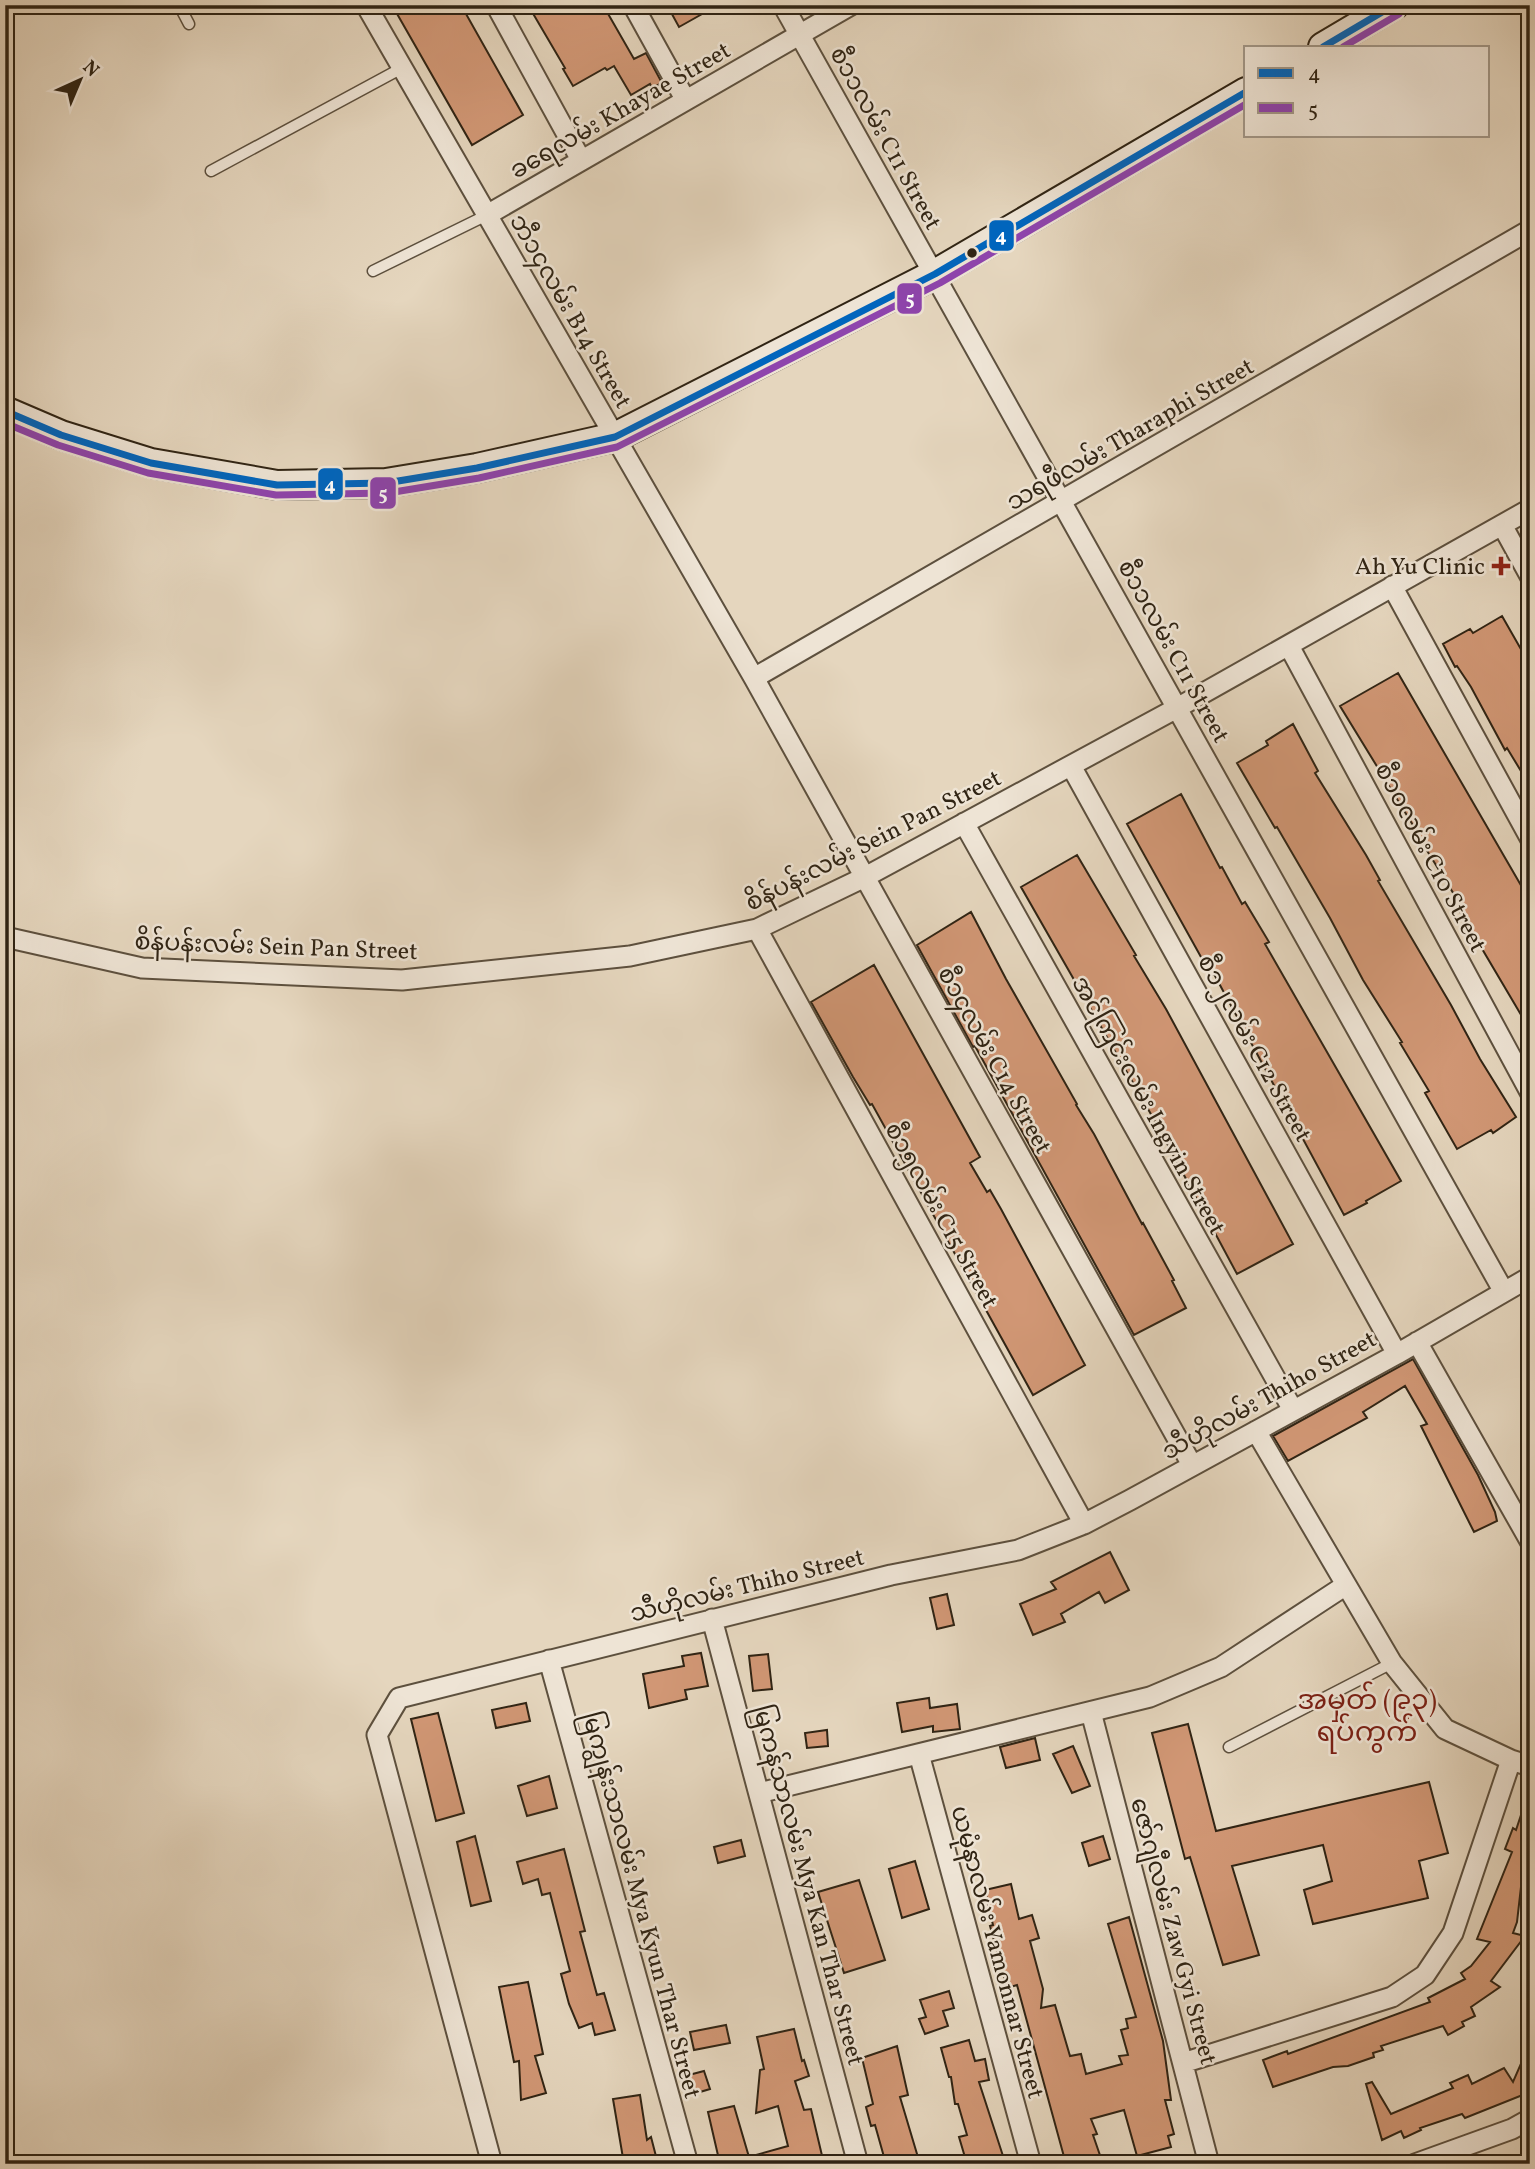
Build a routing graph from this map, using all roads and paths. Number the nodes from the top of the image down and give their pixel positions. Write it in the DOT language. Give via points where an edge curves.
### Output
graph roads {
  1 [pos="179,5"];
  2 [pos="366,5"];
  3 [pos="496,5"];
  4 [pos="633,5"];
  5 [pos="783,5"];
  6 [pos="850,5"];
  7 [pos="1394,5"];
  8 [pos="189,24"];
  9 [pos="800,34"];
  10 [pos="1325,46"];
  11 [pos="402,68"];
  12 [pos="1244,93"];
  13 [pos="685,99"];
  14 [pos="581,160"];
  15 [pos="211,171"];
  16 [pos="487,215"];
  17 [pos="1530,230"];
  18 [pos="373,271"];
  19 [pos="935,274"];
  20 [pos="5,411"];
  21 [pos="615,437"];
  22 [pos="1062,501"];
  23 [pos="1530,509"];
  24 [pos="1502,525"];
  25 [pos="1530,576"];
  26 [pos="1392,586"];
  27 [pos="1289,646"];
  28 [pos="754,678"];
  29 [pos="1177,708"];
  30 [pos="1071,766"];
  31 [pos="964,823"];
  32 [pos="1530,838"];
  33 [pos="865,877"];
  34 [pos="757,929"];
  35 [pos="5,937"];
  36 [pos="1530,1092"];
  37 [pos="1530,1277"];
  38 [pos="1504,1292"];
  39 [pos="1417,1342"];
  40 [pos="1397,1354"];
  41 [pos="1293,1410"];
  42 [pos="1256,1431"];
  43 [pos="1192,1465"];
  44 [pos="1084,1524"];
  45 [pos="1530,1541"];
  46 [pos="1346,1585"];
  47 [pos="712,1619"];
  48 [pos="549,1660"];
  49 [pos="1392,1663"];
  50 [pos="1091,1712"];
  51 [pos="1229,1747"];
  52 [pos="919,1754"];
  53 [pos="1520,1763"];
  54 [pos="759,1793"];
  55 [pos="1183,2063"];
  56 [pos="1530,2119"];
  57 [pos="492,2164"];
  58 [pos="688,2164"];
  59 [pos="858,2164"];
  60 [pos="1031,2164"];
  61 [pos="1209,2164"];
  62 [pos="1415,2164"];
  1 -- 8 [label="lane"];
  2 -- 11 [label="street, ဘီ၁၄လမ်း B14 Street"];
  3 -- 14 [label="street"];
  4 -- 13 [label="street"];
  5 -- 9 [label="street, စီ၁၁လမ်း C11 Street"];
  6 -- 9 [label="street, ခရေလမ်း Khayae Street"];
  7 -- 10 [label="street"];
  9 -- 13 [label="street, ခရေလမ်း Khayae Street"];
  9 -- 19 [label="street, စီ၁၁လမ်း C11 Street"];
  11 -- 15 [label="lane"];
  11 -- 16 [label="street, ဘီ၁၄လမ်း B14 Street"];
  12 -- 19 [label="street"];
  13 -- 14 [label="street, ခရေလမ်း Khayae Street"];
  14 -- 16 [label="street, ခရေလမ်း Khayae Street"];
  16 -- 18 [label="lane"];
  16 -- 21 [label="street, ဘီ၁၄လမ်း B14 Street"];
  17 -- 22 [label="street, သရဖီလမ်း Tharaphi Street"];
  19 -- 21 [label="street"];
  19 -- 22 [label="street, စီ၁၁လမ်း C11 Street"];
  20 -- 21 [label="street" via="61,435 151,463 277,485 386,482 477,468"];
  21 -- 28 [label="street, ဘီ၁၄လမ်း B14 Street"];
  22 -- 28 [label="street, သရဖီလမ်း Tharaphi Street"];
  22 -- 29 [label="street, စီ၁၁လမ်း C11 Street"];
  23 -- 24 [label="street, စိန်ပန်းလမ်း Sein Pan Street"];
  24 -- 25 [label="street"];
  24 -- 26 [label="street, စိန်ပန်းလမ်း Sein Pan Street"];
  26 -- 27 [label="street, စိန်ပန်းလမ်း Sein Pan Street"];
  26 -- 32 [label="street"];
  27 -- 29 [label="street, စိန်ပန်းလမ်း Sein Pan Street"];
  27 -- 36 [label="street, စီ၁၀လမ်း C10 Street"];
  28 -- 33 [label="street, စီ၁၄လမ်း C14 Street"];
  29 -- 30 [label="street, စိန်ပန်းလမ်း Sein Pan Street"];
  29 -- 38 [label="street, စီ၁၁လမ်း C11 Street"];
  30 -- 31 [label="street, စိန်ပန်းလမ်း Sein Pan Street"];
  30 -- 40 [label="street, စီ၁၂လမ်း C12 Street"];
  31 -- 33 [label="street, စိန်ပန်းလမ်း Sein Pan Street"];
  31 -- 41 [label="street, အင်ကြင်းလမ်း Ingyin Street"];
  33 -- 34 [label="street, စိန်ပန်းလမ်း Sein Pan Street"];
  33 -- 43 [label="street, စီ၁၄လမ်း C14 Street"];
  34 -- 35 [label="street, စိန်ပန်းလမ်း Sein Pan Street" via="630,956 402,980 142,968"];
  34 -- 44 [label="street, စီ၁၅လမ်း C15 Street"];
  37 -- 38 [label="street, သီဟိုလမ်း Thiho Street"];
  38 -- 39 [label="street, သီဟိုလမ်း Thiho Street"];
  39 -- 40 [label="street, သီဟိုလမ်း Thiho Street"];
  39 -- 45 [label="street"];
  40 -- 41 [label="street, သီဟိုလမ်း Thiho Street"];
  41 -- 42 [label="street, သီဟိုလမ်း Thiho Street"];
  42 -- 43 [label="street, သီဟိုလမ်း Thiho Street"];
  42 -- 46 [label="street"];
  43 -- 44 [label="street, သီဟိုလမ်း Thiho Street"];
  44 -- 47 [label="street, သီဟိုလမ်း Thiho Street" via="1018,1550 891,1574"];
  46 -- 49 [label="street"];
  46 -- 50 [label="street" via="1221,1667 1150,1697"];
  47 -- 48 [label="street, သီဟိုလမ်း Thiho Street"];
  47 -- 54 [label="street, မြကန်သာလမ်း Mya Kan Thar Street"];
  48 -- 57 [label="street, သီဟိုလမ်း Thiho Street" via="399,1698 377,1735"];
  48 -- 58 [label="street, မြကျွန်းသာလမ်း Mya Kyun Thar Street"];
  49 -- 51 [label="lane"];
  49 -- 53 [label="street" via="1444,1729"];
  50 -- 52 [label="street"];
  50 -- 55 [label="street, ဇော်ဂျီလမ်း Zaw Gyi Street"];
  52 -- 54 [label="street"];
  52 -- 60 [label="street, ယမုံနာလမ်း Yamonnar Street"];
  53 -- 55 [label="street" via="1453,1933 1425,1975 1392,1997"];
  54 -- 59 [label="street, မြကန်သာလမ်း Mya Kan Thar Street"];
  55 -- 61 [label="street, ဇော်ဂျီလမ်း Zaw Gyi Street"];
  56 -- 62 [label="street"];
}
